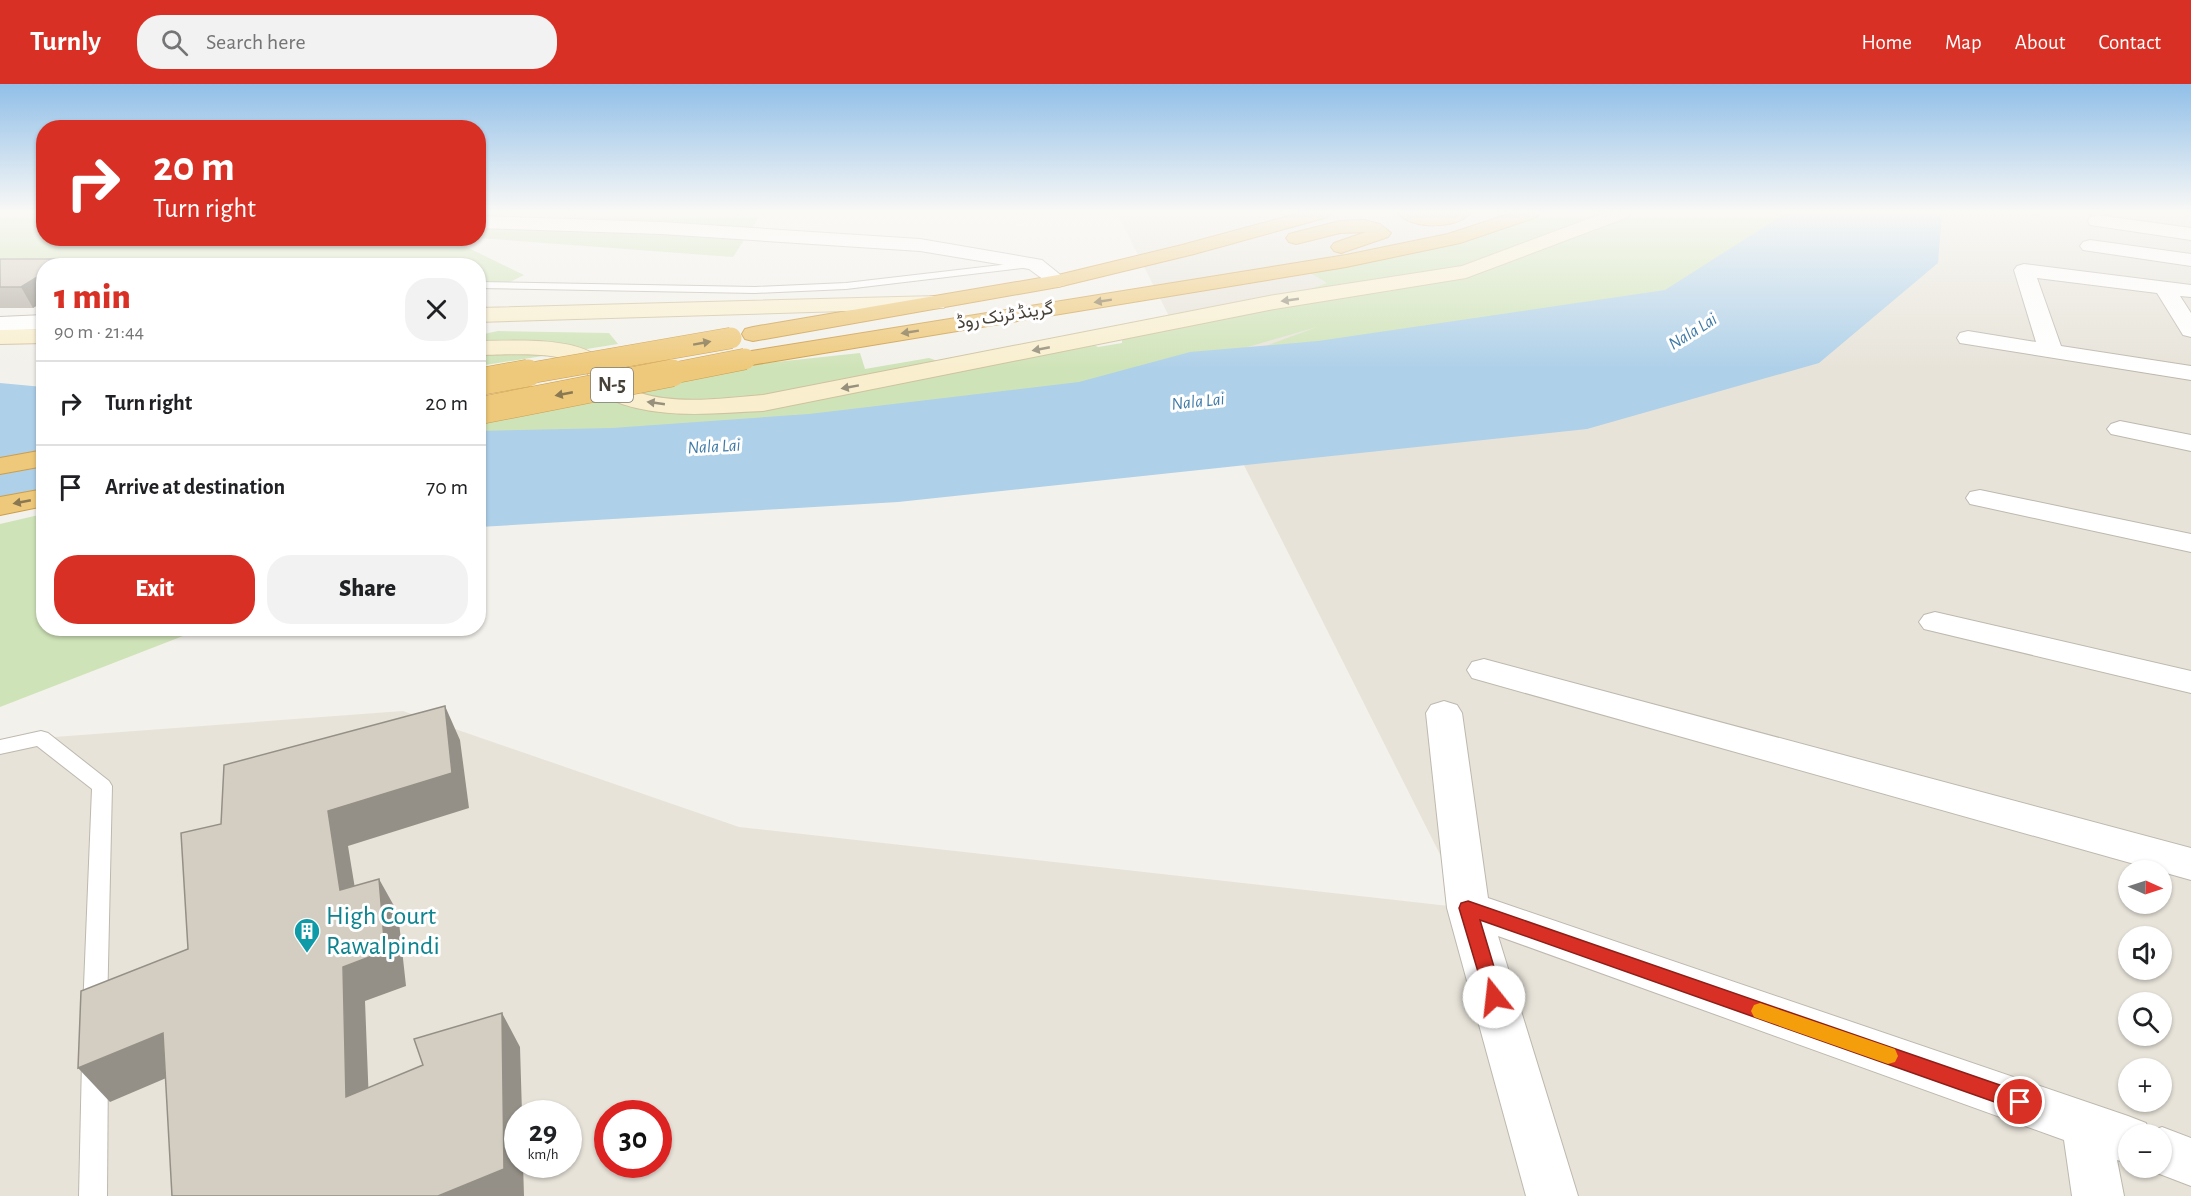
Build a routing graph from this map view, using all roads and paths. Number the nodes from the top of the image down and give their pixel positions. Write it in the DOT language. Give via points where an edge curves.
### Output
graph roads {
  1 [pos="1027,265"];
  2 [pos="1036,265"];
  3 [pos="1123,265"];
  4 [pos="1289,265"];
  5 [pos="1319,265"];
  6 [pos="1485,265"];
  7 [pos="1276,272"];
  8 [pos="1058,280"];
  9 [pos="486,285"];
  10 [pos="2163,288"];
  11 [pos="2191,291"];
  12 [pos="943,303"];
  13 [pos="486,315"];
  14 [pos="860,317"];
  15 [pos="36,322"];
  16 [pos="486,323"];
  17 [pos="0,324"];
  18 [pos="2191,330"];
  19 [pos="36,336"];
  20 [pos="0,338"];
  21 [pos="1968,338"];
  22 [pos="0,348"];
  23 [pos="36,348"];
  24 [pos="486,348"];
  25 [pos="2051,351"];
  26 [pos="2191,373"];
  27 [pos="486,381"];
  28 [pos="486,409"];
  29 [pos="2120,429"];
  30 [pos="2191,443"];
  31 [pos="36,459"];
  32 [pos="0,466"];
  33 [pos="1980,498"];
  34 [pos="36,499"];
  35 [pos="0,506"];
  36 [pos="2191,543"];
  37 [pos="1935,622"];
  38 [pos="1484,670"];
  39 [pos="2191,682"];
  40 [pos="1444,713"];
  41 [pos="0,747"];
  42 [pos="2191,864"];
  43 [pos="1468,908"];
  44 [pos="2107,1132"];
  45 [pos="2172,1155"];
  46 [pos="2191,1162"];
  47 [pos="93,1196"];
  48 [pos="1552,1196"];
  49 [pos="2098,1196"];
  1 -- 9 [label="lane" via="846,286 755,290"];
  2 -- 8 [label="street"];
  3 -- 8 [label="highway, گرینڈ ٹرنک روڈ / N-5"];
  4 -- 7 [label="highway"];
  5 -- 7 [label="highway, گرینڈ ٹرنک روڈ / N-5"];
  6 -- 24 [label="main road, one-way" via="1466,272 1269,303 763,403 652,403 626,397 578,355"];
  7 -- 28 [label="highway, گرینڈ ٹرنک روڈ / N-5, one-way, bridge" via="745,359"];
  8 -- 12 [label="highway, گرینڈ ٹرنک روڈ / N-5"];
  10 -- 11 [label="street"];
  10 -- 18 [label="street"];
  10 -- 25 [label="street" via="2024,270"];
  12 -- 13 [label="main road"];
  12 -- 14 [label="highway, گرینڈ ٹرنک روڈ / N-5"];
  14 -- 16 [label="main road"];
  27 -- 14 [label="highway, گرینڈ ٹرنک روڈ / N-5, one-way, bridge"];
  15 -- 17 [label="street"];
  19 -- 20 [label="main road"];
  21 -- 25 [label="street"];
  22 -- 23 [label="main road"];
  25 -- 26 [label="street"];
  29 -- 30 [label="street"];
  31 -- 32 [label="highway"];
  33 -- 36 [label="street"];
  34 -- 35 [label="highway, one-way"];
  37 -- 39 [label="street"];
  38 -- 42 [label="street"];
  40 -- 43 [label="street"];
  41 -- 47 [label="lane" via="41,738 102,786"];
  43 -- 44 [label="street"];
  43 -- 48 [label="street"];
  44 -- 49 [label="street"];
  45 -- 46 [label="street"];
}
